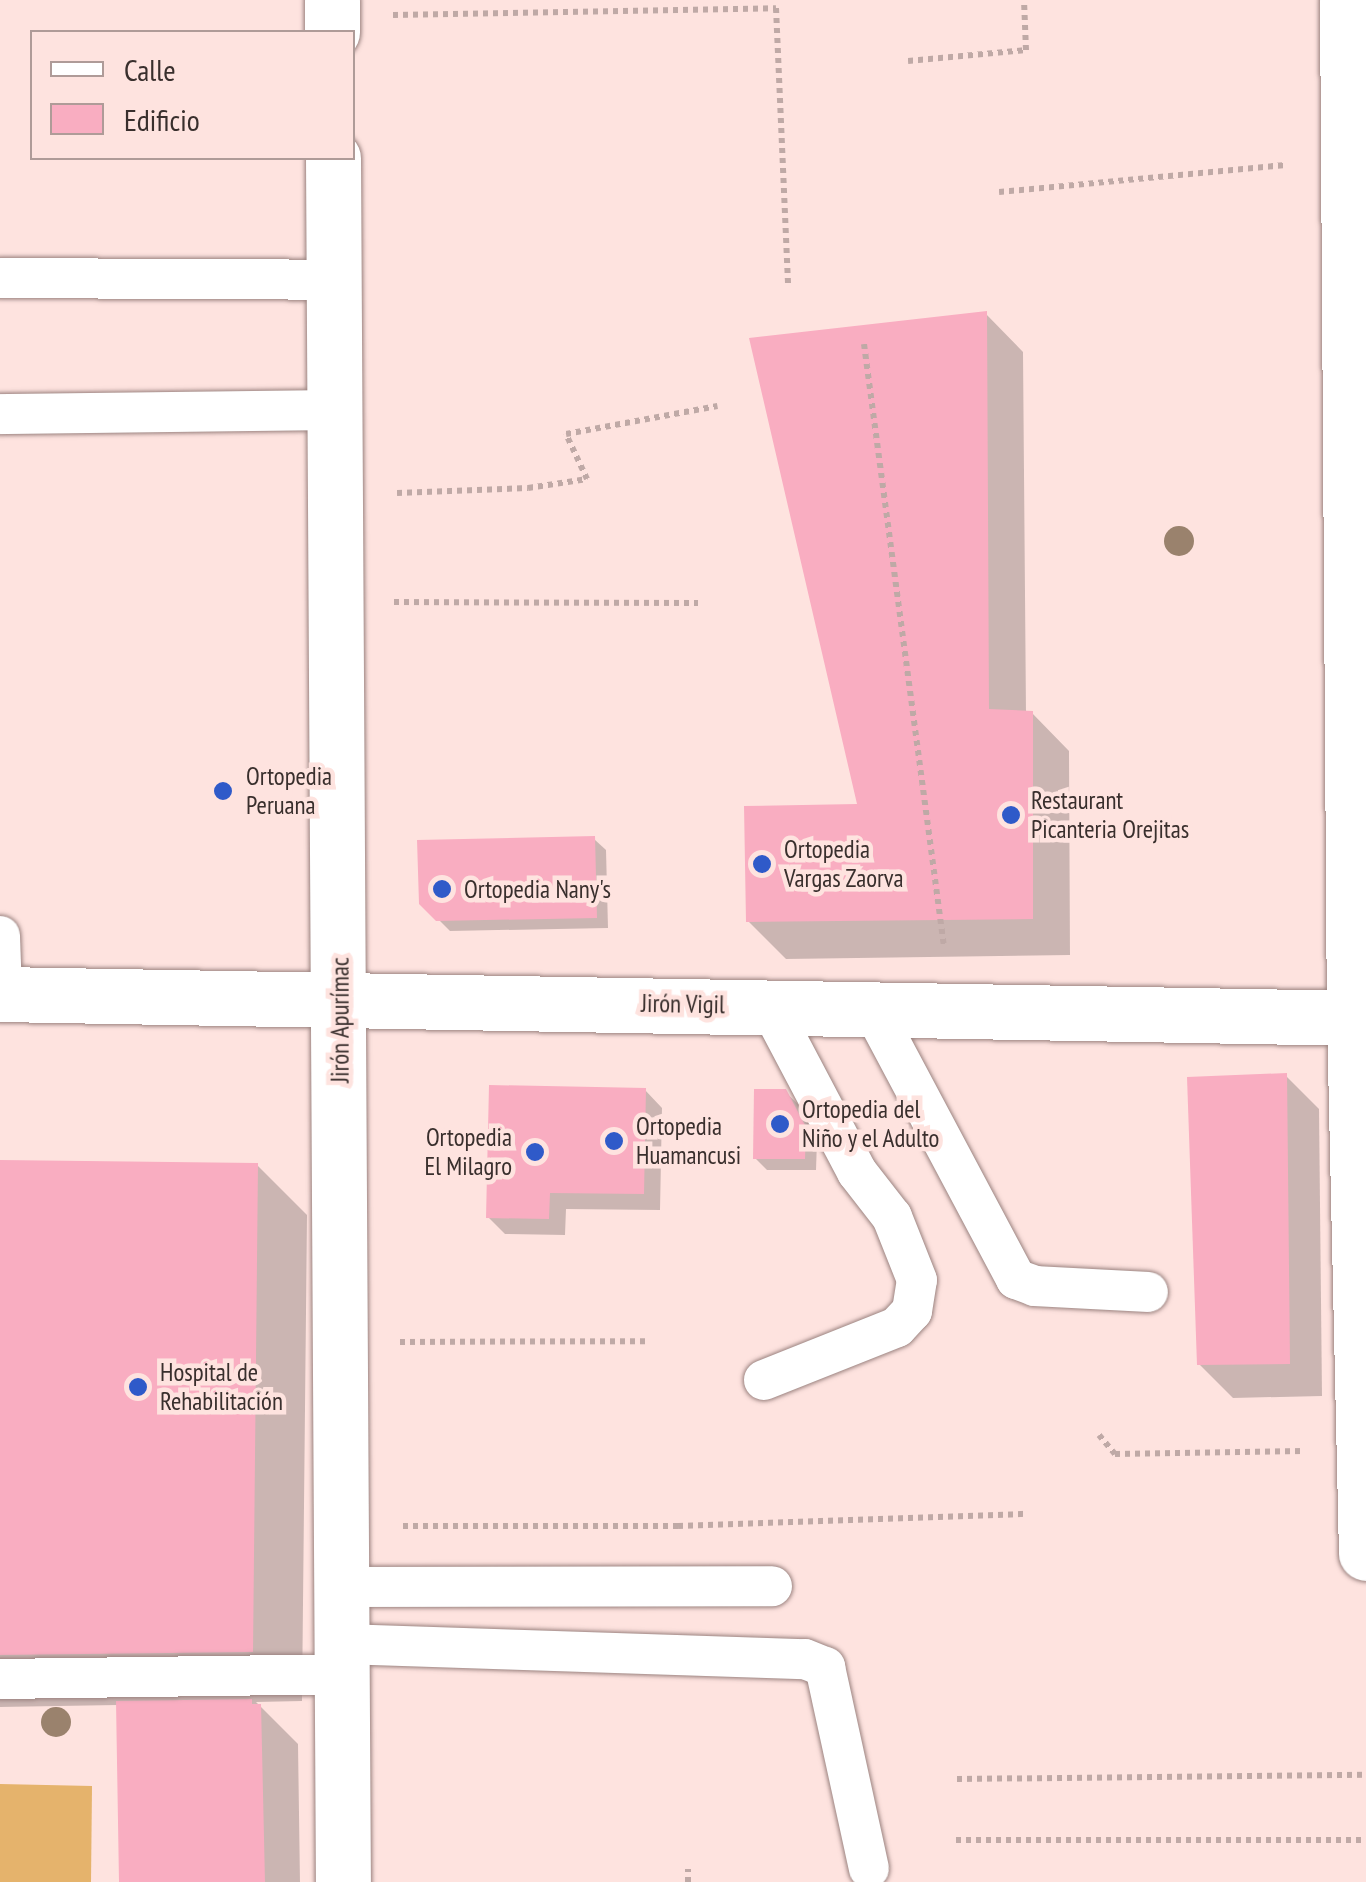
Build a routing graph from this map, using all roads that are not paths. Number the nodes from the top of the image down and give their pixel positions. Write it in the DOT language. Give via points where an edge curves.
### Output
graph roads {
  1 [pos="1347,0"];
  2 [pos="333,160"];
  3 [pos="0,278"];
  4 [pos="334,280"];
  5 [pos="334,410"];
  6 [pos="0,414"];
  7 [pos="0,936"];
  8 [pos="1,994"];
  9 [pos="340,999"];
  10 [pos="770,1005"];
  11 [pos="872,1008"];
  12 [pos="1360,1018"];
  13 [pos="1148,1292"];
  14 [pos="764,1380"];
  15 [pos="1366,1553"];
  16 [pos="772,1586"];
  17 [pos="342,1587"];
  18 [pos="342,1659"];
  19 [pos="0,1680"];
  20 [pos="870,1868"];
  21 [pos="343,1882"];
  1 -- 12 [label="street"];
  2 -- 4 [label="street, Jirón Apurímac"];
  3 -- 4 [label="lane"];
  4 -- 5 [label="street, Jirón Apurímac"];
  5 -- 6 [label="lane"];
  5 -- 9 [label="street, Jirón Apurímac"];
  7 -- 8 [label="lane"];
  8 -- 9 [label="street, Jirón Vigil"];
  9 -- 10 [label="street, Jirón Vigil"];
  9 -- 17 [label="street, Jirón Apurímac"];
  10 -- 11 [label="street, Jirón Vigil"];
  10 -- 14 [label="lane" via="857,1172 892,1217 917,1280 912,1312 897,1327"];
  11 -- 12 [label="street, Jirón Vigil"];
  11 -- 13 [label="lane" via="1016,1278 1035,1286"];
  12 -- 15 [label="street"];
  16 -- 17 [label="lane"];
  17 -- 18 [label="street, Jirón Apurímac"];
  18 -- 19 [label="lane"];
  18 -- 20 [label="lane" via="806,1659 826,1667"];
  18 -- 21 [label="street, Jirón Apurímac"];
}
